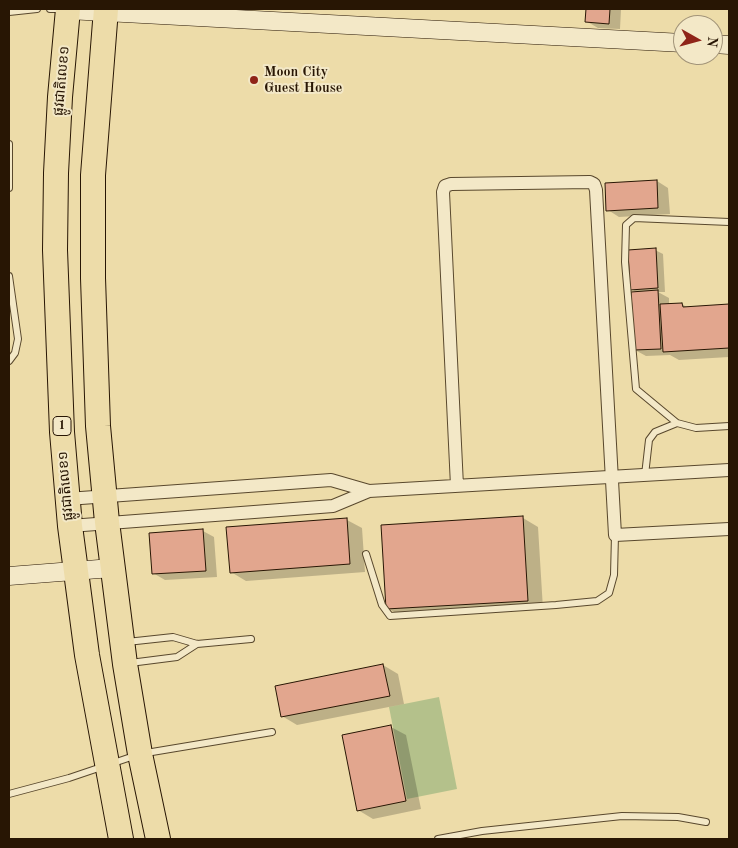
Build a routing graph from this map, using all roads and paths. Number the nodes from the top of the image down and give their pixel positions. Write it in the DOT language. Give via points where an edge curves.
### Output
graph roads {
  1 [pos="37,9"];
  2 [pos="62,9"];
  3 [pos="105,10"];
  4 [pos="9,12"];
  5 [pos="673,42"];
  6 [pos="9,144"];
  7 [pos="9,188"];
  8 [pos="729,222"];
  9 [pos="9,276"];
  10 [pos="93,278"];
  11 [pos="56,280"];
  12 [pos="9,361"];
  13 [pos="677,423"];
  14 [pos="729,426"];
  15 [pos="729,470"];
  16 [pos="646,475"];
  17 [pos="611,477"];
  18 [pos="457,486"];
  19 [pos="369,491"];
  20 [pos="104,495"];
  21 [pos="68,499"];
  22 [pos="107,522"];
  23 [pos="70,526"];
  24 [pos="729,529"];
  25 [pos="615,535"];
  26 [pos="366,554"];
  27 [pos="112,568"];
  28 [pos="75,572"];
  29 [pos="9,576"];
  30 [pos="251,639"];
  31 [pos="197,644"];
  32 [pos="123,653"];
  33 [pos="272,732"];
  34 [pos="140,754"];
  35 [pos="106,765"];
  36 [pos="9,794"];
  37 [pos="706,822"];
  38 [pos="121,839"];
  39 [pos="158,839"];
  40 [pos="438,839"];
  1 -- 4 [label="lane"];
  2 -- 3 [label="street"];
  2 -- 11 [label="highway, ផ្លូវជាតិលេខ១ / 1"];
  3 -- 5 [label="street"];
  3 -- 10 [label="highway" via="93,175"];
  6 -- 7 [label="lane"];
  8 -- 13 [label="lane" via="634,218 626,225 625,262 636,389"];
  9 -- 12 [label="lane" via="18,339"];
  10 -- 11 [label="highway"];
  10 -- 20 [label="highway"];
  11 -- 21 [label="highway, ផ្លូវជាតិលេខ១ / 1"];
  13 -- 14 [label="lane" via="696,428"];
  13 -- 16 [label="lane" via="655,432 649,440"];
  15 -- 16 [label="street"];
  16 -- 17 [label="street"];
  17 -- 18 [label="street"];
  17 -- 18 [label="street" via="594,184 451,184 445,186 443,192"];
  17 -- 25 [label="street"];
  18 -- 19 [label="street"];
  19 -- 20 [label="street" via="331,480"];
  19 -- 22 [label="street" via="333,506"];
  20 -- 21 [label="street"];
  20 -- 22 [label="highway"];
  21 -- 23 [label="highway, ផ្លូវជាតិលេខ១ / 1"];
  22 -- 23 [label="street"];
  22 -- 27 [label="highway"];
  23 -- 28 [label="highway, ផ្លូវជាតិលេខ១ / 1"];
  24 -- 25 [label="street"];
  25 -- 26 [label="lane" via="614,575 608,593 597,601 556,605 390,616 382,605"];
  27 -- 28 [label="street"];
  27 -- 32 [label="highway"];
  28 -- 29 [label="street"];
  28 -- 35 [label="highway, ផ្លូវជាតិលេខ១ / 1"];
  30 -- 31 [label="lane"];
  31 -- 32 [label="lane" via="173,637"];
  31 -- 32 [label="lane" via="177,657"];
  32 -- 34 [label="highway"];
  33 -- 34 [label="lane"];
  34 -- 35 [label="lane"];
  34 -- 39 [label="highway"];
  35 -- 36 [label="lane"];
  35 -- 38 [label="highway, ផ្លូវជាតិលេខ១ / 1"];
  37 -- 40 [label="lane" via="678,817 622,816"];
}
